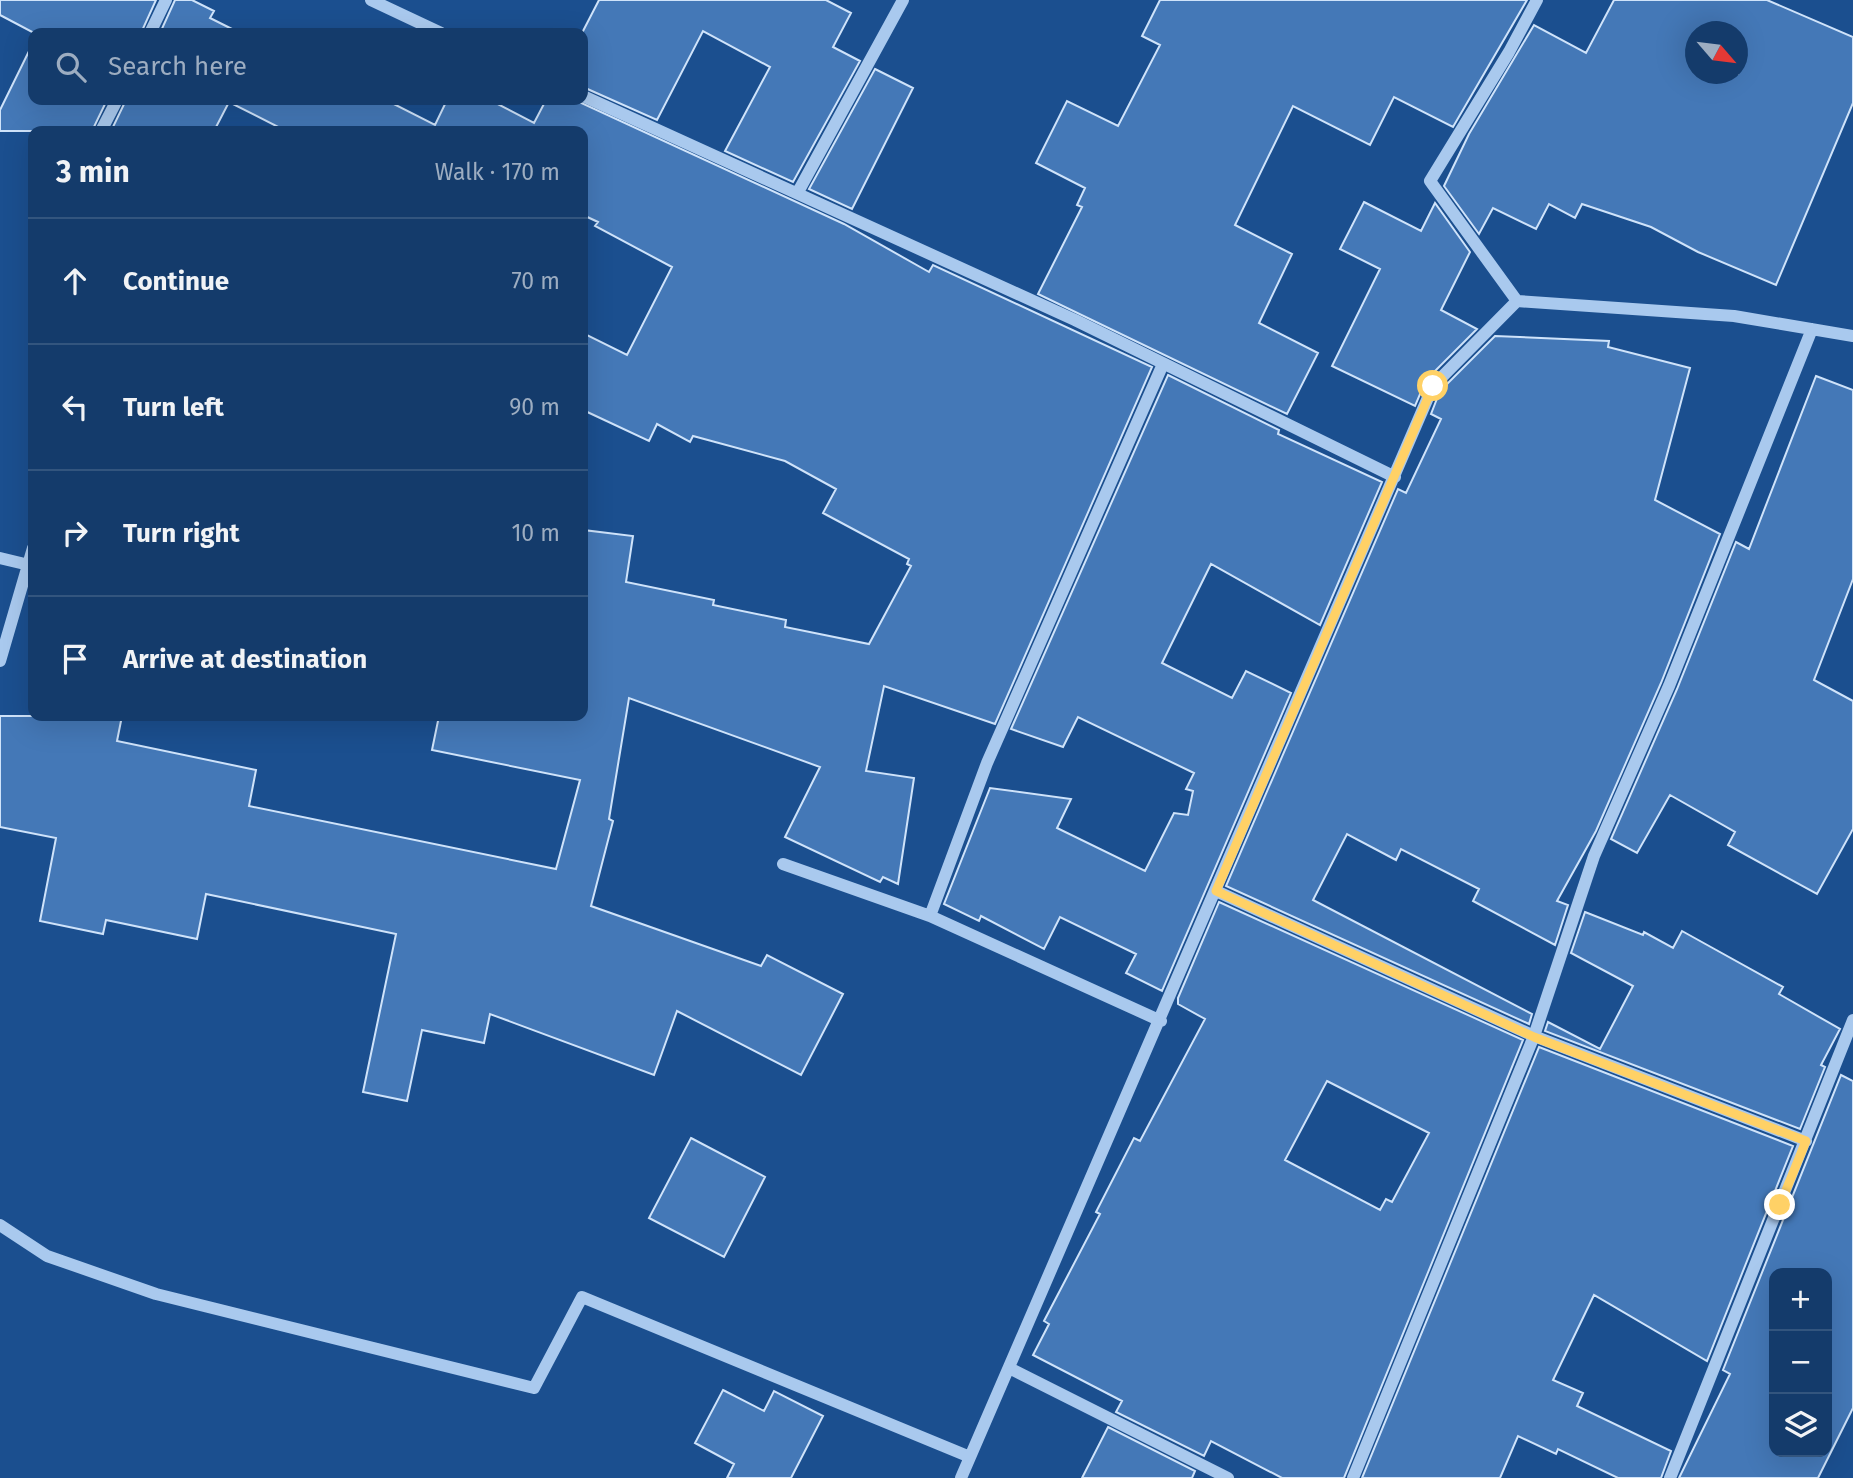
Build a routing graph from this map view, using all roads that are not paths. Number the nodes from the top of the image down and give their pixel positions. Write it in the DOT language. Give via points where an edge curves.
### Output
graph roads {
  1 [pos="166,0"];
  2 [pos="371,0"];
  3 [pos="903,0"];
  4 [pos="1537,0"];
  5 [pos="152,28"];
  6 [pos="430,28"];
  7 [pos="588,98"];
  8 [pos="114,105"];
  9 [pos="104,126"];
  10 [pos="799,192"];
  11 [pos="1517,301"];
  12 [pos="1812,329"];
  13 [pos="1853,336"];
  14 [pos="1163,363"];
  15 [pos="1395,477"];
  16 [pos="0,558"];
  17 [pos="28,565"];
  18 [pos="28,568"];
  19 [pos="0,661"];
  20 [pos="783,864"];
  21 [pos="1216,891"];
  22 [pos="930,916"];
  23 [pos="1853,1020"];
  24 [pos="1161,1021"];
  25 [pos="1534,1037"];
  26 [pos="1806,1141"];
  27 [pos="0,1225"];
  28 [pos="1009,1368"];
  29 [pos="970,1457"];
  30 [pos="961,1478"];
  31 [pos="1228,1478"];
  32 [pos="1353,1478"];
  33 [pos="1670,1478"];
  1 -- 5 [label="street"];
  2 -- 6 [label="street"];
  3 -- 10 [label="street"];
  4 -- 11 [label="street" via="1430,181"];
  7 -- 10 [label="street"];
  8 -- 9 [label="street"];
  10 -- 14 [label="street"];
  11 -- 12 [label="street" via="1734,316"];
  11 -- 15 [label="street" via="1433,386"];
  12 -- 13 [label="street"];
  12 -- 25 [label="street" via="1669,686 1594,856"];
  14 -- 15 [label="street"];
  14 -- 22 [label="street" via="987,763"];
  15 -- 21 [label="street"];
  16 -- 17 [label="street"];
  18 -- 19 [label="street"];
  20 -- 22 [label="street"];
  21 -- 24 [label="street"];
  21 -- 25 [label="street"];
  22 -- 24 [label="street"];
  23 -- 26 [label="street"];
  24 -- 28 [label="street"];
  25 -- 26 [label="street"];
  25 -- 32 [label="street"];
  26 -- 33 [label="street"];
  27 -- 29 [label="street" via="47,1256 156,1294 534,1388 582,1297"];
  28 -- 29 [label="street"];
  28 -- 31 [label="street"];
  29 -- 30 [label="street"];
}
